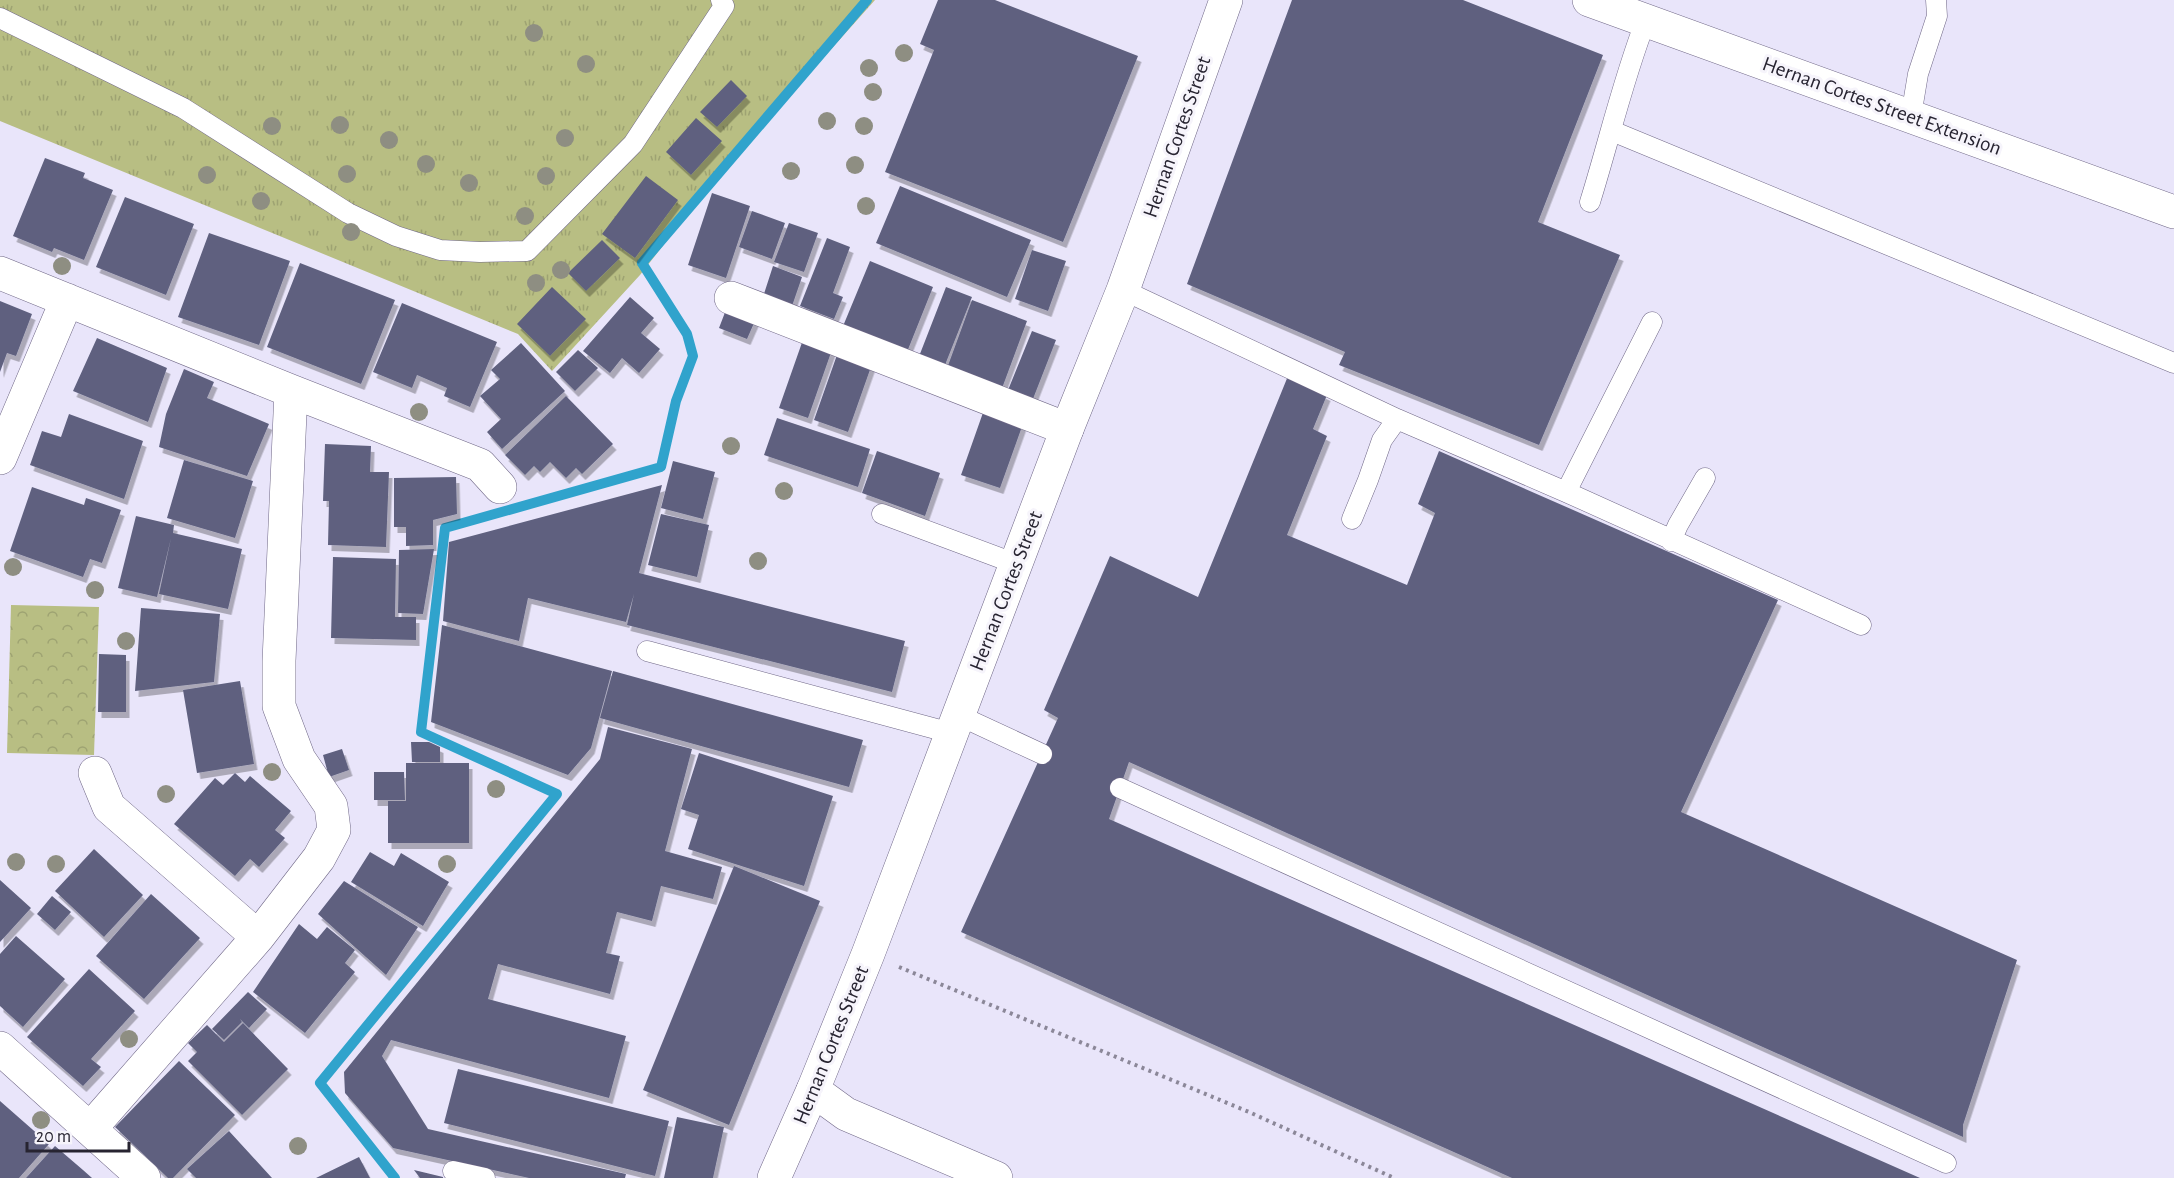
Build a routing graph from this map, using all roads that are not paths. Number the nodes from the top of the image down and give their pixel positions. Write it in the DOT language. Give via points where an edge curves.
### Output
graph roads {
  1 [pos="722,0"];
  2 [pos="1226,0"];
  3 [pos="1589,0"];
  4 [pos="1936,0"];
  5 [pos="0,18"];
  6 [pos="1646,20"];
  7 [pos="1911,116"];
  8 [pos="1612,131"];
  9 [pos="1590,202"];
  10 [pos="2174,212"];
  11 [pos="0,273"];
  12 [pos="1123,290"];
  13 [pos="731,298"];
  14 [pos="67,300"];
  15 [pos="1652,322"];
  16 [pos="2174,363"];
  17 [pos="291,392"];
  18 [pos="1397,419"];
  19 [pos="1067,429"];
  20 [pos="0,458"];
  21 [pos="1705,478"];
  22 [pos="500,487"];
  23 [pos="1566,492"];
  24 [pos="882,514"];
  25 [pos="1352,519"];
  26 [pos="1671,541"];
  27 [pos="1016,564"];
  28 [pos="1861,625"];
  29 [pos="647,651"];
  30 [pos="954,724"];
  31 [pos="1042,754"];
  32 [pos="95,773"];
  33 [pos="1120,788"];
  34 [pos="258,937"];
  35 [pos="0,1048"];
  36 [pos="813,1090"];
  37 [pos="90,1129"];
  38 [pos="1946,1163"];
  39 [pos="453,1171"];
  40 [pos="144,1178"];
  41 [pos="485,1178"];
  42 [pos="774,1178"];
  43 [pos="996,1178"];
  1 -- 5 [label="lane" via="724,6 633,144 527,251 440,250 396,236 348,213 183,108"];
  2 -- 12 [label="street, Hernan Cortes Street"];
  3 -- 6 [label="street, Hernan Cortes Street Extension"];
  4 -- 7 [label="lane" via="1937,16 1918,74"];
  6 -- 7 [label="street, Hernan Cortes Street Extension"];
  6 -- 8 [label="lane" via="1630,60"];
  7 -- 10 [label="street, Hernan Cortes Street Extension"];
  8 -- 9 [label="lane"];
  8 -- 16 [label="lane"];
  11 -- 14 [label="street"];
  12 -- 18 [label="lane"];
  12 -- 19 [label="street, Hernan Cortes Street"];
  13 -- 19 [label="street"];
  14 -- 17 [label="street"];
  14 -- 20 [label="street"];
  15 -- 23 [label="lane"];
  17 -- 22 [label="street" via="480,465"];
  17 -- 34 [label="street" via="279,706 299,759 332,806 334,830 319,858"];
  18 -- 23 [label="lane"];
  18 -- 25 [label="lane" via="1382,440"];
  19 -- 27 [label="street, Hernan Cortes Street"];
  21 -- 26 [label="lane"];
  23 -- 26 [label="lane"];
  24 -- 27 [label="lane"];
  26 -- 28 [label="lane"];
  27 -- 30 [label="street, Hernan Cortes Street"];
  29 -- 30 [label="lane"];
  30 -- 31 [label="lane"];
  30 -- 36 [label="street, Hernan Cortes Street"];
  32 -- 34 [label="street" via="109,807"];
  33 -- 38 [label="lane"];
  34 -- 37 [label="street"];
  35 -- 37 [label="street"];
  36 -- 42 [label="street, Hernan Cortes Street"];
  36 -- 43 [label="street" via="846,1114"];
  37 -- 40 [label="street"];
  39 -- 41 [label="lane"];
}
